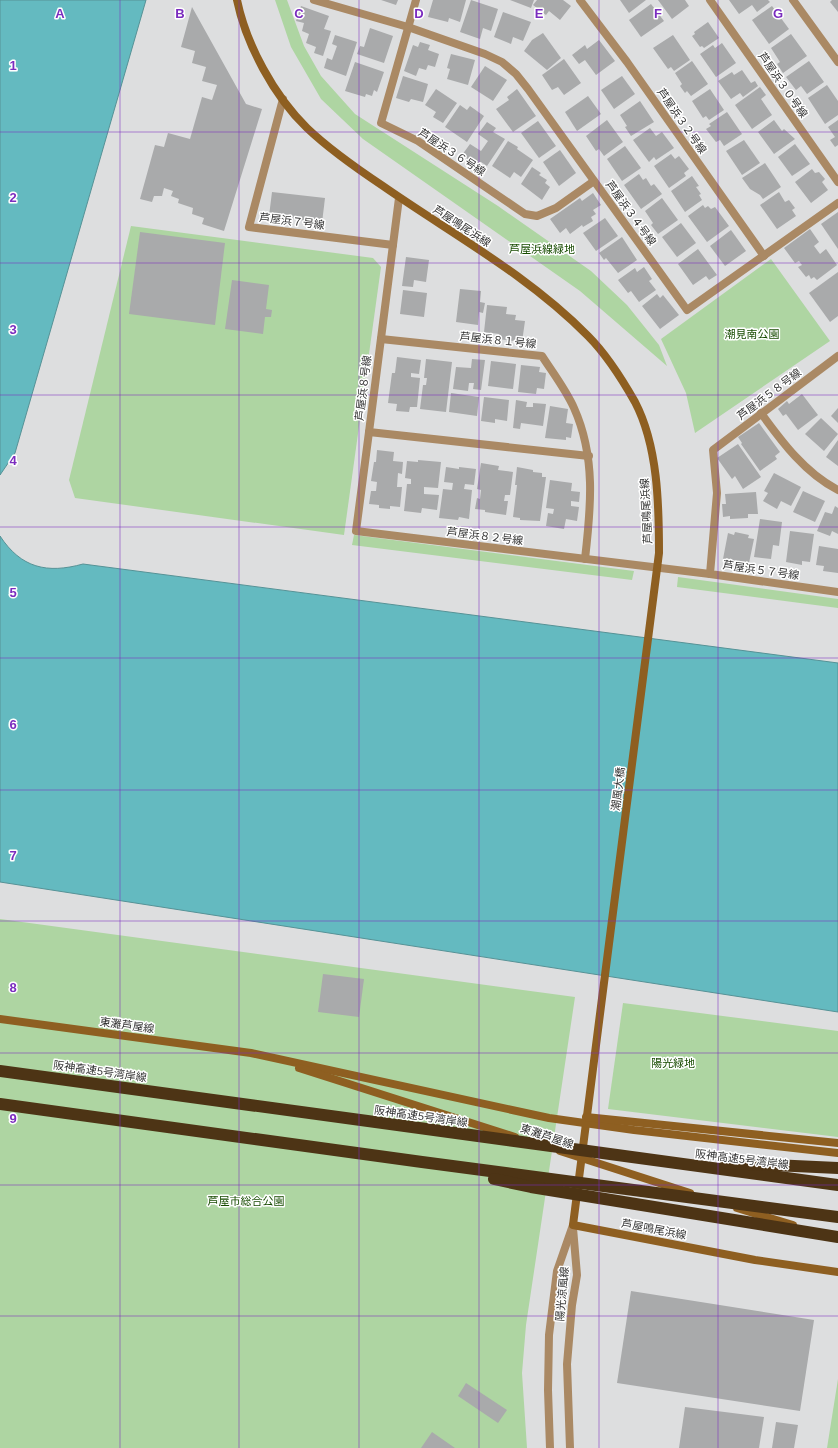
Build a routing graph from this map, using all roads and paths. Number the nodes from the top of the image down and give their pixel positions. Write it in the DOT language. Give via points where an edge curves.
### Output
graph roads {
  1 [pos="237,0"];
  2 [pos="314,0"];
  3 [pos="416,0"];
  4 [pos="580,0"];
  5 [pos="710,0"];
  6 [pos="794,0"];
  7 [pos="408,27"];
  8 [pos="838,62"];
  9 [pos="283,99"];
  10 [pos="594,181"];
  11 [pos="838,182"];
  12 [pos="399,198"];
  13 [pos="838,203"];
  14 [pos="393,245"];
  15 [pos="764,256"];
  16 [pos="381,339"];
  17 [pos="837,357"];
  18 [pos="761,413"];
  19 [pos="369,432"];
  20 [pos="713,450"];
  21 [pos="589,456"];
  22 [pos="838,490"];
  23 [pos="659,553"];
  24 [pos="585,559"];
  25 [pos="710,574"];
  26 [pos="838,592"];
  27 [pos="0,1019"];
  28 [pos="250,1053"];
  29 [pos="0,1071"];
  30 [pos="0,1104"];
  31 [pos="586,1117"];
  32 [pos="838,1143"];
  33 [pos="838,1153"];
  34 [pos="639,1159"];
  35 [pos="422,1162"];
  36 [pos="838,1168"];
  37 [pos="838,1185"];
  38 [pos="838,1217"];
  39 [pos="573,1225"];
  40 [pos="838,1238"];
  41 [pos="838,1272"];
  42 [pos="550,1448"];
  43 [pos="570,1448"];
  1 -- 9 [label="main road, 芦屋鳴尾浜線" via="255,52"];
  2 -- 7 [label="street, 芦屋浜３４号線"];
  3 -- 7 [label="street"];
  4 -- 15 [label="street, 芦屋浜３２号線"];
  5 -- 11 [label="street, 芦屋浜３０号線"];
  6 -- 8 [label="street"];
  7 -- 10 [label="street, 芦屋浜３４号線" via="502,62 528,89"];
  7 -- 10 [label="street, 芦屋浜３６号線" via="382,123 418,141 525,214 537,216 556,208"];
  9 -- 12 [label="main road, 芦屋鳴尾浜線" via="320,140"];
  9 -- 14 [label="street, 芦屋浜７号線" via="249,227"];
  10 -- 15 [label="street, 芦屋浜３４号線" via="687,310"];
  12 -- 14 [label="street, 芦屋浜８号線"];
  12 -- 23 [label="main road, 芦屋鳴尾浜線" via="512,272 549,300 589,336 612,365 635,403 650,445 657,486"];
  13 -- 15 [label="street, 芦屋浜３４号線"];
  14 -- 16 [label="street, 芦屋浜８号線"];
  16 -- 19 [label="street, 芦屋浜８号線"];
  16 -- 21 [label="street, 芦屋浜８１号線" via="542,356 574,407"];
  17 -- 18 [label="street, 芦屋浜５８号線"];
  18 -- 20 [label="street, 芦屋浜５８号線"];
  18 -- 22 [label="street" via="804,466"];
  19 -- 21 [label="street, 芦屋浜８号線"];
  19 -- 24 [label="street, 芦屋浜８２号線" via="356,531"];
  20 -- 25 [label="street, 芦屋浜５７号線" via="717,493"];
  21 -- 24 [label="street, 芦屋浜８１号線" via="591,500"];
  23 -- 31 [label="main road, 潮風大橋"];
  24 -- 25 [label="street, 芦屋浜８２号線"];
  25 -- 26 [label="street, 芦屋浜５７号線"];
  27 -- 28 [label="main road, 東灘芦屋線"];
  28 -- 33 [label="main road, 東灘芦屋線" via="549,1118"];
  28 -- 40 [label="main road, 東灘芦屋線"];
  29 -- 34 [label="highway, 阪神高速5号湾岸線"];
  30 -- 35 [label="highway"];
  31 -- 32 [label="main road"];
  31 -- 39 [label="main road"];
  34 -- 36 [label="highway"];
  34 -- 37 [label="highway, 阪神高速5号湾岸線"];
  35 -- 38 [label="highway"];
  35 -- 40 [label="highway" via="531,1187"];
  39 -- 41 [label="main road, 芦屋鳴尾浜線" via="756,1260"];
  39 -- 42 [label="street, 陽光涼風線" via="557,1271 549,1335"];
  39 -- 43 [label="street, 陽光涼風線" via="577,1275 567,1364"];
}
